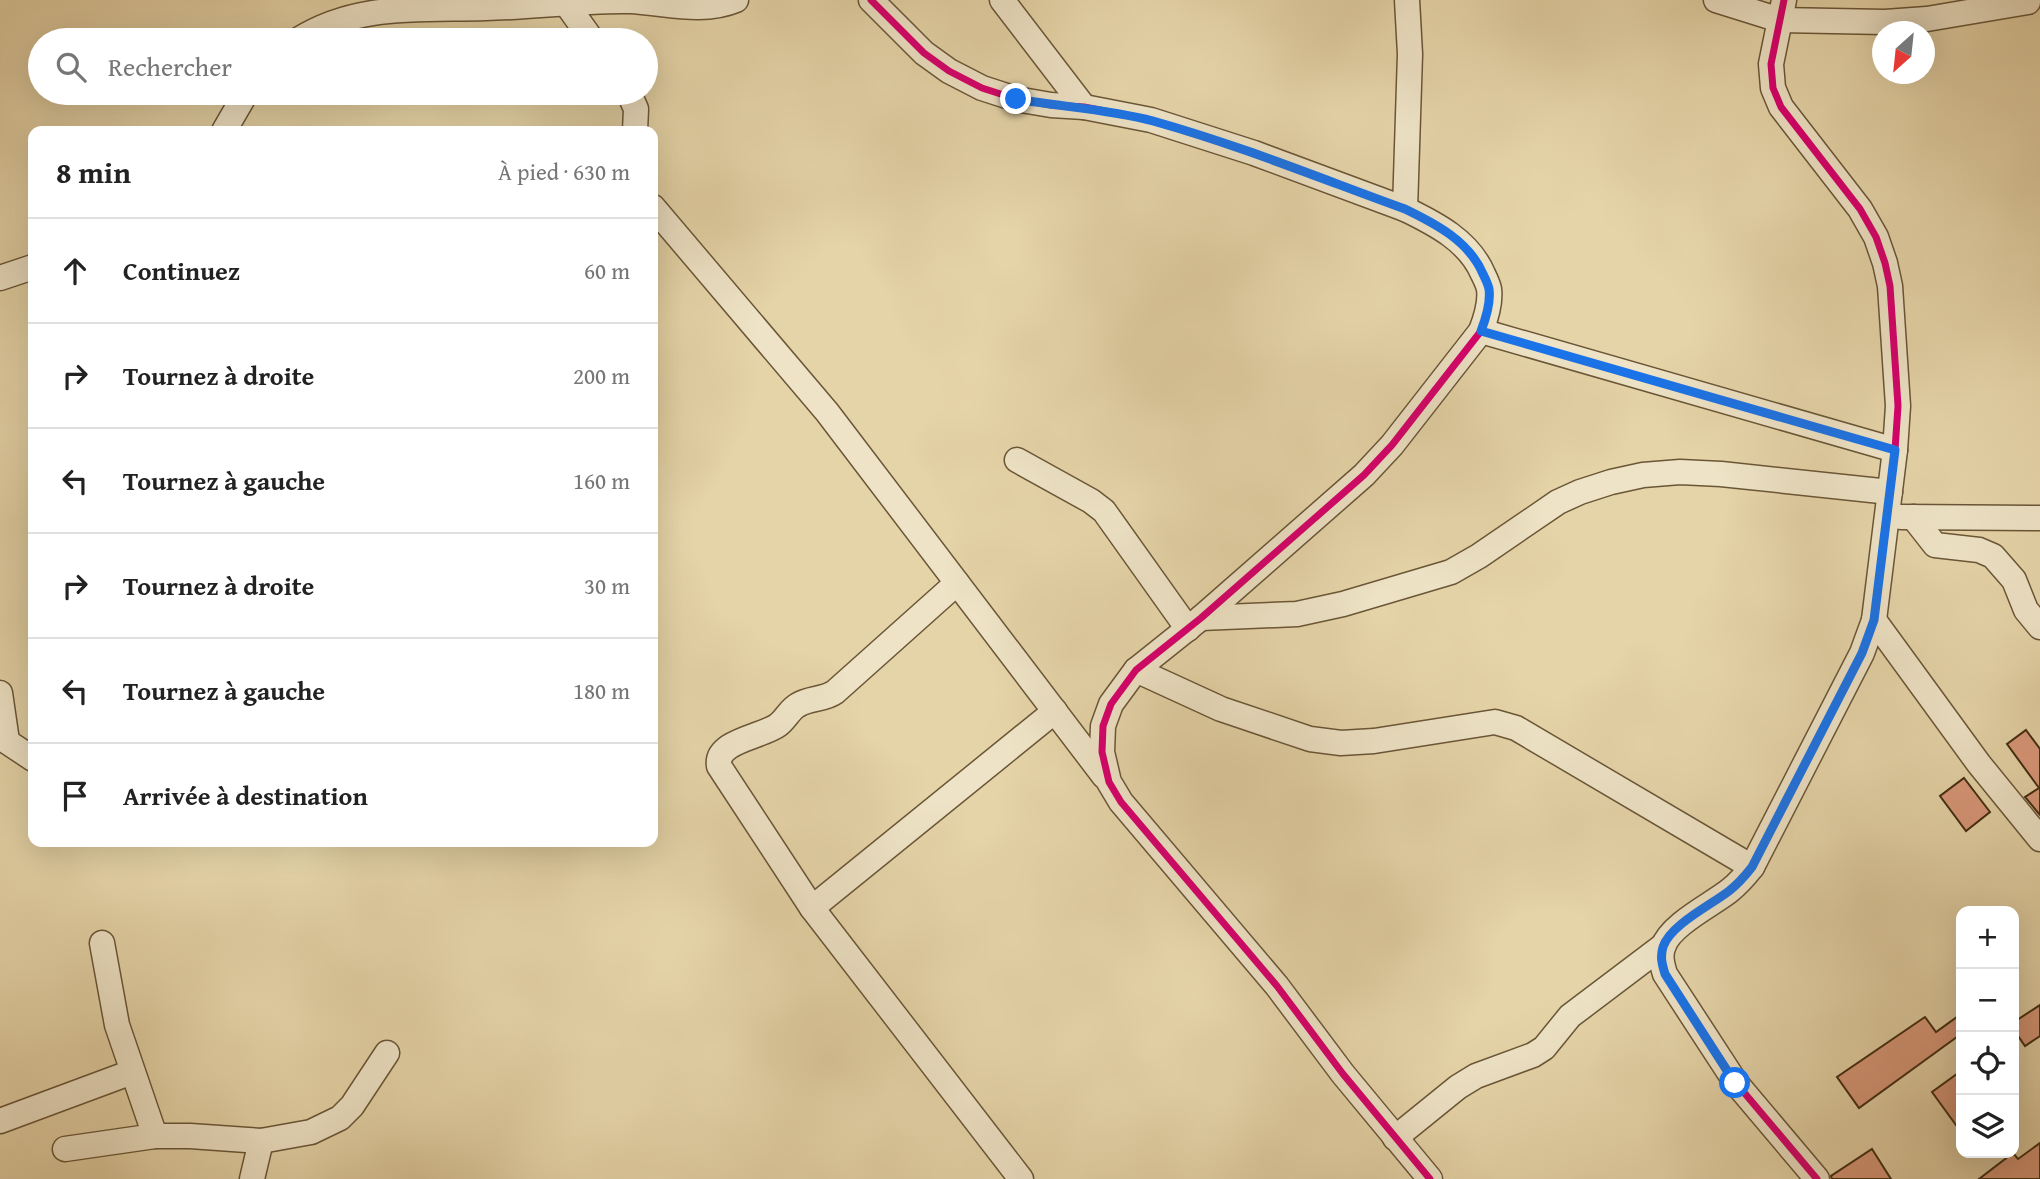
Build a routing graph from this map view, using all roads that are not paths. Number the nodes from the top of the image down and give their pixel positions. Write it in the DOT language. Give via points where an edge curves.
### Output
graph roads {
  1 [pos="736,0"];
  2 [pos="871,0"];
  3 [pos="1002,0"];
  4 [pos="1407,0"];
  5 [pos="1716,0"];
  6 [pos="565,2"];
  7 [pos="2028,2"];
  8 [pos="1782,10"];
  9 [pos="319,28"];
  10 [pos="583,28"];
  11 [pos="239,105"];
  12 [pos="634,105"];
  13 [pos="1084,107"];
  14 [pos="227,126"];
  15 [pos="635,126"];
  16 [pos="1405,209"];
  17 [pos="658,212"];
  18 [pos="28,269"];
  19 [pos="0,278"];
  20 [pos="1481,331"];
  21 [pos="1895,450"];
  22 [pos="1017,460"];
  23 [pos="1890,492"];
  24 [pos="1887,517"];
  25 [pos="1913,517"];
  26 [pos="2040,518"];
  27 [pos="957,583"];
  28 [pos="1874,620"];
  29 [pos="1195,623"];
  30 [pos="2040,627"];
  31 [pos="1136,670"];
  32 [pos="0,693"];
  33 [pos="1055,711"];
  34 [pos="3,739"];
  35 [pos="28,756"];
  36 [pos="1109,782"];
  37 [pos="2040,839"];
  38 [pos="1752,867"];
  39 [pos="812,908"];
  40 [pos="102,943"];
  41 [pos="1664,945"];
  42 [pos="387,1053"];
  43 [pos="132,1072"];
  44 [pos="0,1121"];
  45 [pos="155,1136"];
  46 [pos="1395,1138"];
  47 [pos="261,1141"];
  48 [pos="65,1149"];
  49 [pos="252,1179"];
  50 [pos="1021,1179"];
  51 [pos="1429,1179"];
  52 [pos="1816,1179"];
  1 -- 6 [label="street" via="709,8 634,1"];
  2 -- 13 [label="street" via="924,53 982,88 1016,99"];
  3 -- 13 [label="street"];
  4 -- 16 [label="street" via="1410,54"];
  5 -- 8 [label="street"];
  6 -- 9 [label="street" via="413,8 355,16"];
  6 -- 10 [label="street"];
  7 -- 8 [label="street" via="1885,22"];
  8 -- 21 [label="street" via="1771,64 1773,88 1782,107 1860,209 1885,263 1898,407"];
  11 -- 14 [label="street"];
  12 -- 15 [label="street"];
  13 -- 16 [label="street" via="1164,125 1254,153"];
  16 -- 20 [label="street" via="1456,238 1478,261 1489,289 1488,314"];
  17 -- 27 [label="street" via="827,412"];
  18 -- 19 [label="street"];
  20 -- 21 [label="street"];
  20 -- 29 [label="street" via="1364,475"];
  21 -- 23 [label="street"];
  22 -- 29 [label="street" via="1104,511"];
  23 -- 24 [label="street"];
  23 -- 29 [label="street" via="1721,474 1643,475 1559,502 1451,572 1297,614"];
  24 -- 25 [label="street"];
  24 -- 28 [label="street"];
  25 -- 26 [label="street"];
  25 -- 30 [label="street" via="1935,545 1993,555 2014,580 2026,610"];
  27 -- 33 [label="street"];
  27 -- 39 [label="street" via="835,692 798,705 771,730 720,754 719,766"];
  28 -- 37 [label="street"];
  28 -- 38 [label="street" via="1862,653"];
  29 -- 31 [label="street"];
  31 -- 36 [label="street" via="1111,704 1103,726 1102,752"];
  31 -- 38 [label="street" via="1221,709 1310,739 1374,741 1505,724"];
  32 -- 34 [label="street"];
  33 -- 36 [label="street"];
  33 -- 39 [label="street"];
  34 -- 35 [label="street"];
  36 -- 46 [label="street"];
  38 -- 41 [label="street" via="1741,881 1672,932"];
  39 -- 50 [label="street"];
  40 -- 43 [label="street" via="117,1025"];
  41 -- 46 [label="street" via="1570,1016 1544,1048 1476,1076"];
  41 -- 52 [label="street" via="1665,974 1735,1083"];
  42 -- 47 [label="street" via="340,1118 311,1132"];
  43 -- 44 [label="street"];
  43 -- 45 [label="street"];
  45 -- 47 [label="street"];
  45 -- 48 [label="street"];
  46 -- 51 [label="street"];
  47 -- 49 [label="street"];
}
